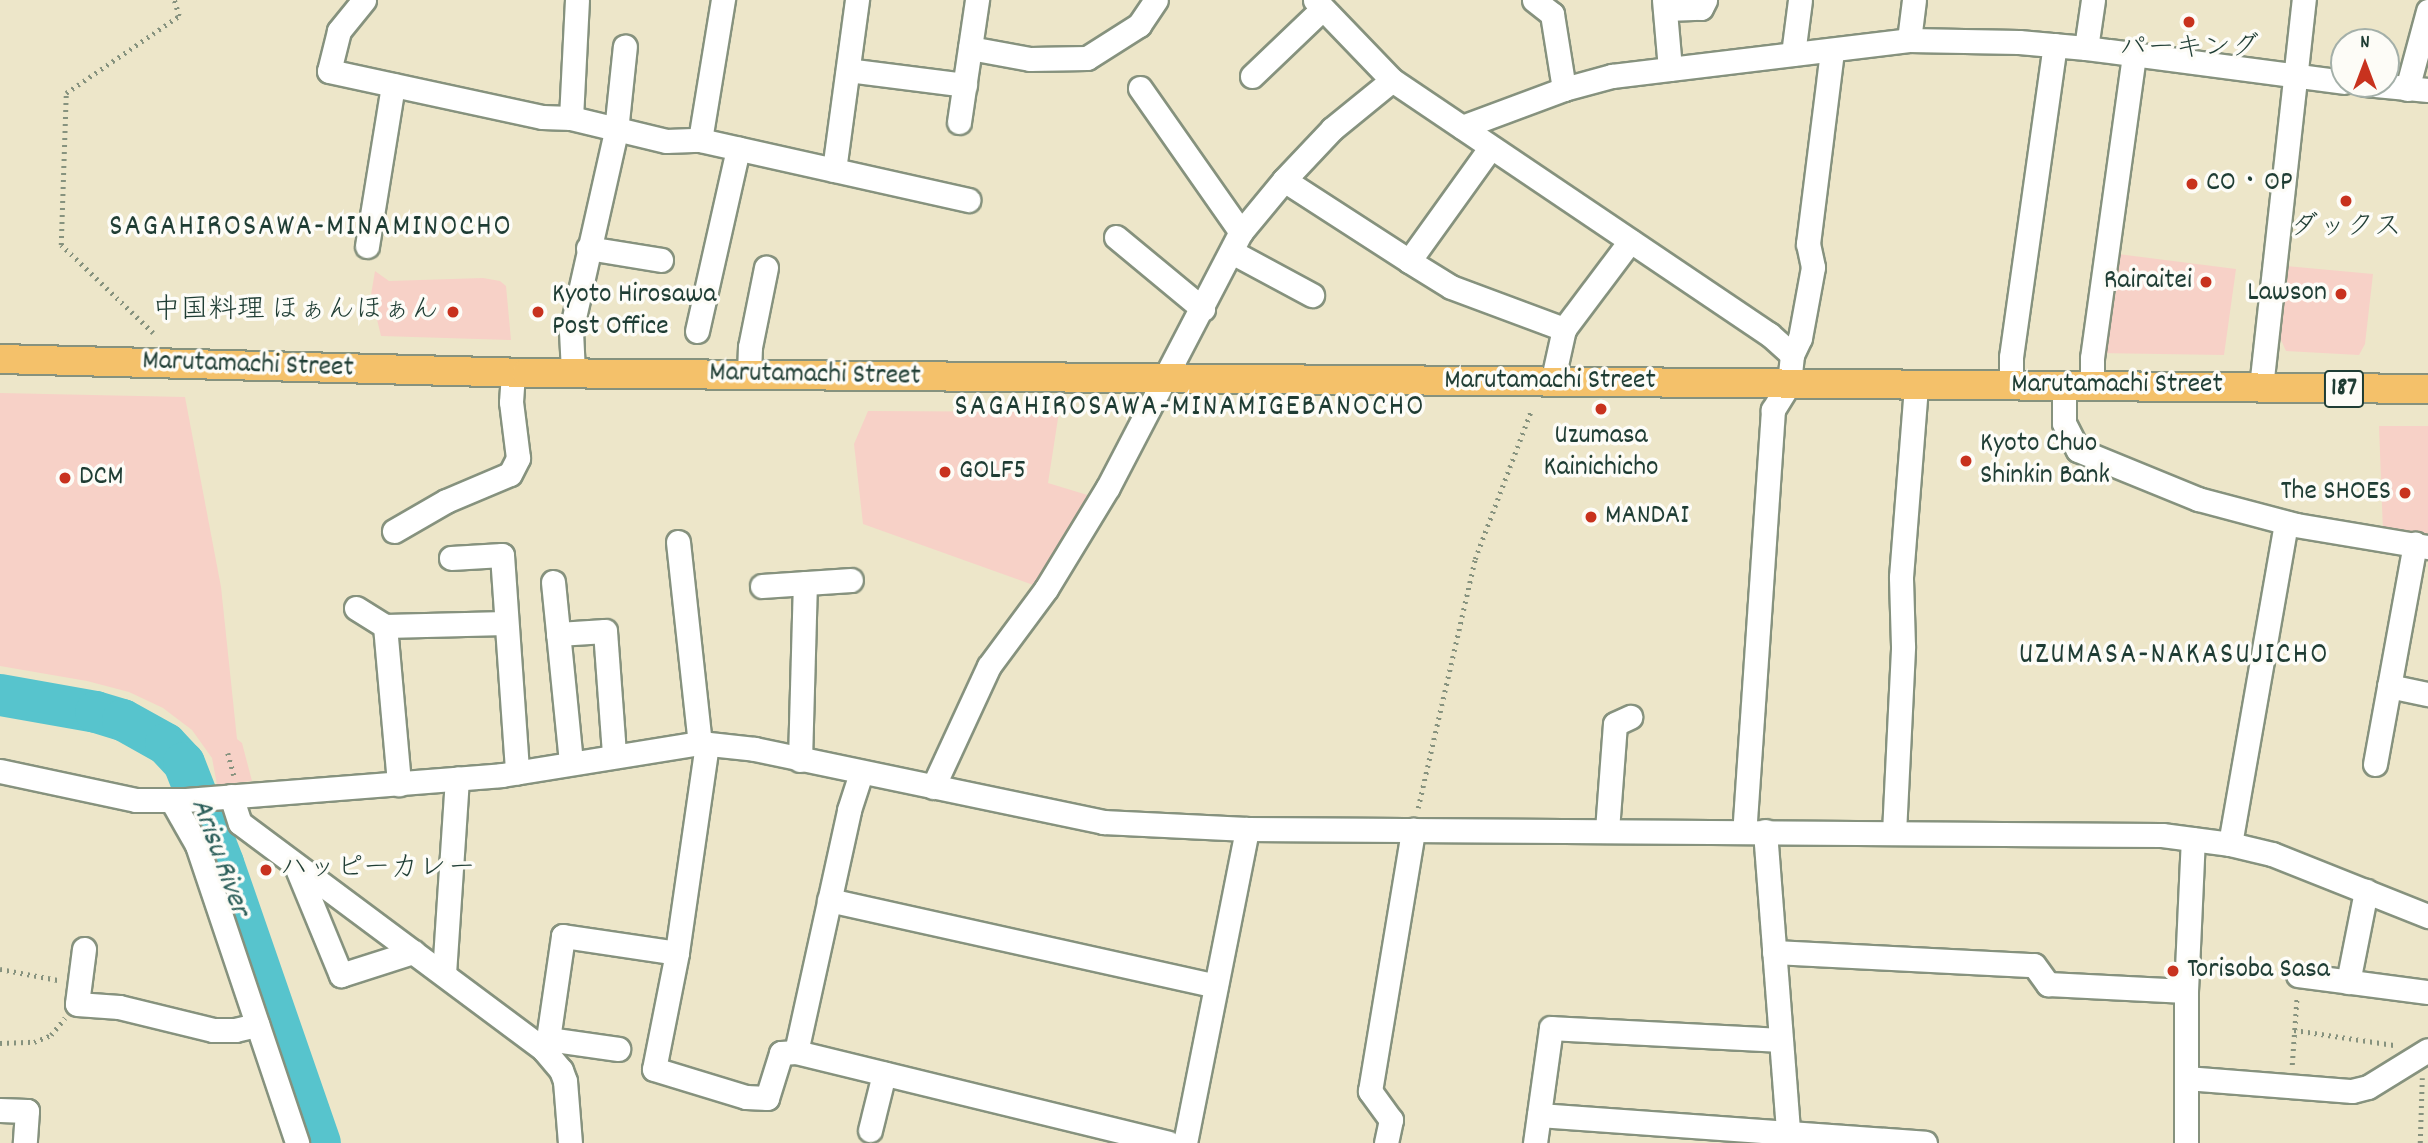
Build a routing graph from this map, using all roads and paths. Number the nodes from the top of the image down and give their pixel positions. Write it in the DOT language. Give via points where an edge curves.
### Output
graph roads {
  1 [pos="174,0"];
  2 [pos="363,0"];
  3 [pos="577,0"];
  4 [pos="723,0"];
  5 [pos="857,0"];
  6 [pos="977,0"];
  7 [pos="1156,0"];
  8 [pos="1705,0"];
  9 [pos="1800,0"];
  10 [pos="1914,0"];
  11 [pos="2093,0"];
  12 [pos="2304,0"];
  13 [pos="1318,5"];
  14 [pos="1545,5"];
  15 [pos="1664,5"];
  16 [pos="2428,11"];
  17 [pos="1909,40"];
  18 [pos="2055,45"];
  19 [pos="625,46"];
  20 [pos="970,48"];
  21 [pos="2086,48"];
  22 [pos="1832,50"];
  23 [pos="1793,54"];
  24 [pos="2134,55"];
  25 [pos="1670,69"];
  26 [pos="848,70"];
  27 [pos="1252,76"];
  28 [pos="2294,76"];
  29 [pos="1392,80"];
  30 [pos="2330,80"];
  31 [pos="393,85"];
  32 [pos="965,85"];
  33 [pos="1140,88"];
  34 [pos="1564,89"];
  35 [pos="2417,90"];
  36 [pos="571,118"];
  37 [pos="959,122"];
  38 [pos="1462,127"];
  39 [pos="616,131"];
  40 [pos="700,140"];
  41 [pos="1491,147"];
  42 [pos="738,149"];
  43 [pos="834,170"];
  44 [pos="1284,180"];
  45 [pos="968,200"];
  46 [pos="1116,237"];
  47 [pos="1630,241"];
  48 [pos="1237,242"];
  49 [pos="367,246"];
  50 [pos="588,248"];
  51 [pos="661,260"];
  52 [pos="1409,261"];
  53 [pos="766,268"];
  54 [pos="1312,295"];
  55 [pos="1203,309"];
  56 [pos="1564,329"];
  57 [pos="697,331"];
  58 [pos="153,332"];
  59 [pos="1792,355"];
  60 [pos="0,359"];
  61 [pos="573,372"];
  62 [pos="513,373"];
  63 [pos="749,375"];
  64 [pos="1165,381"];
  65 [pos="1552,383"];
  66 [pos="1789,383"];
  67 [pos="1916,385"];
  68 [pos="2011,385"];
  69 [pos="2092,385"];
  70 [pos="2064,386"];
  71 [pos="2261,387"];
  72 [pos="2428,389"];
  73 [pos="1531,411"];
  74 [pos="2286,523"];
  75 [pos="394,531"];
  76 [pos="678,542"];
  77 [pos="2421,545"];
  78 [pos="452,558"];
  79 [pos="851,580"];
  80 [pos="552,582"];
  81 [pos="805,583"];
  82 [pos="762,586"];
  83 [pos="356,608"];
  84 [pos="506,623"];
  85 [pos="385,626"];
  86 [pos="558,634"];
  87 [pos="2389,686"];
  88 [pos="2428,694"];
  89 [pos="1630,717"];
  90 [pos="703,744"];
  91 [pos="614,755"];
  92 [pos="800,760"];
  93 [pos="571,762"];
  94 [pos="2375,764"];
  95 [pos="0,771"];
  96 [pos="517,772"];
  97 [pos="861,774"];
  98 [pos="457,778"];
  99 [pos="399,784"];
  100 [pos="933,787"];
  101 [pos="225,797"];
  102 [pos="179,801"];
  103 [pos="1247,829"];
  104 [pos="1413,830"];
  105 [pos="1607,830"];
  106 [pos="1754,831"];
  107 [pos="1894,833"];
  108 [pos="2193,839"];
  109 [pos="2230,844"];
  110 [pos="296,866"];
  111 [pos="2366,891"];
  112 [pos="829,900"];
  113 [pos="2428,916"];
  114 [pos="84,949"];
  115 [pos="1774,951"];
  116 [pos="413,952"];
  117 [pos="677,953"];
  118 [pos="0,969"];
  119 [pos="444,974"];
  120 [pos="2298,975"];
  121 [pos="2348,982"];
  122 [pos="1216,986"];
  123 [pos="2186,991"];
  124 [pos="2428,992"];
  125 [pos="78,995"];
  126 [pos="257,1025"];
  127 [pos="2294,1030"];
  128 [pos="1780,1040"];
  129 [pos="0,1043"];
  130 [pos="546,1044"];
  131 [pos="618,1049"];
  132 [pos="796,1052"];
  133 [pos="2423,1053"];
  134 [pos="884,1074"];
  135 [pos="2186,1078"];
  136 [pos="2291,1086"];
  137 [pos="0,1110"];
  138 [pos="1539,1115"];
  139 [pos="870,1130"];
  140 [pos="1788,1138"];
  141 [pos="25,1143"];
  142 [pos="297,1143"];
  143 [pos="570,1143"];
  144 [pos="1168,1143"];
  145 [pos="1185,1143"];
  146 [pos="1386,1143"];
  147 [pos="1535,1143"];
  148 [pos="1925,1143"];
  149 [pos="2186,1143"];
  150 [pos="2420,1143"];
  1 -- 58 [label="path" via="179,16 66,93 61,245"];
  2 -- 31 [label="street" via="339,32 329,71"];
  3 -- 36 [label="street"];
  4 -- 40 [label="street"];
  5 -- 26 [label="street"];
  6 -- 20 [label="street"];
  7 -- 20 [label="street" via="1139,24 1087,58 1030,59"];
  8 -- 15 [label="street" via="1701,8"];
  9 -- 23 [label="street"];
  10 -- 17 [label="street"];
  11 -- 21 [label="street"];
  12 -- 28 [label="street"];
  13 -- 27 [label="street"];
  13 -- 29 [label="street"];
  14 -- 34 [label="street"];
  15 -- 25 [label="street"];
  16 -- 35 [label="street"];
  17 -- 18 [label="street"];
  17 -- 22 [label="street"];
  18 -- 21 [label="street"];
  18 -- 68 [label="street" via="2011,357"];
  19 -- 39 [label="street"];
  20 -- 32 [label="street"];
  21 -- 24 [label="street"];
  22 -- 23 [label="street"];
  22 -- 59 [label="street" via="1808,244 1812,267 1800,338"];
  23 -- 25 [label="street"];
  24 -- 28 [label="street"];
  24 -- 69 [label="street"];
  25 -- 34 [label="street" via="1612,76"];
  26 -- 32 [label="street"];
  26 -- 43 [label="street"];
  28 -- 30 [label="street"];
  28 -- 71 [label="street"];
  29 -- 38 [label="street"];
  29 -- 44 [label="street" via="1332,129"];
  31 -- 36 [label="street" via="542,117"];
  31 -- 49 [label="street"];
  32 -- 37 [label="street"];
  33 -- 48 [label="street"];
  34 -- 38 [label="street"];
  36 -- 39 [label="street"];
  38 -- 41 [label="street"];
  39 -- 40 [label="street" via="666,141"];
  39 -- 50 [label="street"];
  40 -- 42 [label="street"];
  41 -- 47 [label="street"];
  41 -- 52 [label="street"];
  42 -- 43 [label="street"];
  42 -- 57 [label="street"];
  43 -- 45 [label="street"];
  44 -- 48 [label="street"];
  44 -- 52 [label="street"];
  46 -- 55 [label="street"];
  47 -- 56 [label="street"];
  47 -- 59 [label="street" via="1769,334"];
  48 -- 54 [label="street"];
  48 -- 55 [label="street"];
  50 -- 51 [label="street"];
  50 -- 61 [label="street" via="571,331"];
  52 -- 56 [label="street" via="1451,287"];
  53 -- 63 [label="street"];
  55 -- 64 [label="street"];
  56 -- 65 [label="street"];
  59 -- 66 [label="street"];
  60 -- 62 [label="main road, Marutamachi Street / 187"];
  61 -- 62 [label="main road, Marutamachi Street / 187"];
  61 -- 63 [label="main road, Marutamachi Street / 187"];
  62 -- 75 [label="street" via="517,458 510,474 446,501"];
  63 -- 64 [label="main road, Marutamachi Street / 187"];
  64 -- 65 [label="main road, Marutamachi Street / 187"];
  64 -- 100 [label="street" via="1053,578 989,666"];
  65 -- 66 [label="main road, Marutamachi Street / 187"];
  66 -- 67 [label="main road, Marutamachi Street / 187"];
  66 -- 106 [label="street" via="1773,410"];
  67 -- 68 [label="main road, Marutamachi Street / 187"];
  67 -- 107 [label="street" via="1901,577 1903,646"];
  68 -- 70 [label="main road, Marutamachi Street / 187"];
  69 -- 70 [label="main road, Marutamachi Street / 187"];
  69 -- 71 [label="main road, Marutamachi Street / 187"];
  70 -- 74 [label="street" via="2064,423 2078,450 2198,499"];
  71 -- 72 [label="main road, Marutamachi Street / 187"];
  73 -- 104 [label="path" via="1475,559"];
  74 -- 77 [label="street"];
  74 -- 109 [label="street"];
  76 -- 90 [label="street"];
  77 -- 87 [label="street"];
  78 -- 84 [label="street" via="502,555"];
  79 -- 81 [label="street"];
  80 -- 86 [label="street"];
  81 -- 82 [label="street"];
  81 -- 92 [label="street"];
  83 -- 85 [label="street"];
  84 -- 85 [label="street"];
  84 -- 96 [label="street"];
  85 -- 99 [label="street"];
  86 -- 91 [label="street" via="605,631"];
  86 -- 93 [label="street"];
  87 -- 88 [label="street"];
  87 -- 94 [label="street"];
  89 -- 105 [label="street" via="1615,724"];
  90 -- 91 [label="street"];
  90 -- 92 [label="street" via="755,749"];
  90 -- 117 [label="street"];
  91 -- 93 [label="street"];
  92 -- 97 [label="street"];
  93 -- 96 [label="street"];
  95 -- 102 [label="street" via="136,800"];
  96 -- 98 [label="street"];
  97 -- 100 [label="street"];
  97 -- 112 [label="street"];
  98 -- 99 [label="street"];
  98 -- 119 [label="street"];
  99 -- 101 [label="street"];
  100 -- 103 [label="street" via="1103,822"];
  101 -- 102 [label="street"];
  101 -- 110 [label="street" via="240,823"];
  102 -- 126 [label="street"];
  103 -- 104 [label="street"];
  103 -- 122 [label="street"];
  104 -- 105 [label="street"];
  104 -- 146 [label="street" via="1370,1091 1391,1120"];
  105 -- 106 [label="street"];
  106 -- 107 [label="street"];
  106 -- 115 [label="street"];
  107 -- 108 [label="street"];
  108 -- 109 [label="street"];
  108 -- 123 [label="street"];
  109 -- 111 [label="street" via="2272,854"];
  110 -- 116 [label="street"];
  110 -- 116 [label="street" via="341,975"];
  111 -- 113 [label="street"];
  111 -- 121 [label="street"];
  112 -- 122 [label="street"];
  112 -- 132 [label="street"];
  114 -- 125 [label="street"];
  115 -- 123 [label="street" via="2034,965 2048,984"];
  115 -- 128 [label="street"];
  116 -- 119 [label="street"];
  117 -- 130 [label="street" via="563,936"];
  117 -- 132 [label="street" via="654,1069 746,1097 767,1098 781,1053"];
  118 -- 125 [label="path"];
  119 -- 130 [label="street"];
  120 -- 121 [label="street"];
  120 -- 127 [label="path"];
  121 -- 124 [label="street"];
  122 -- 145 [label="street"];
  123 -- 135 [label="street"];
  125 -- 126 [label="street" via="213,1030"];
  125 -- 129 [label="path" via="51,1035 34,1042"];
  126 -- 142 [label="street"];
  127 -- 133 [label="path"];
  127 -- 136 [label="path"];
  128 -- 138 [label="street" via="1551,1028"];
  128 -- 140 [label="street"];
  130 -- 131 [label="street"];
  130 -- 143 [label="street" via="565,1081"];
  132 -- 134 [label="street"];
  133 -- 136 [label="street" via="2368,1087 2352,1091"];
  133 -- 150 [label="path"];
  134 -- 139 [label="street"];
  134 -- 144 [label="street"];
  135 -- 136 [label="street"];
  135 -- 149 [label="street"];
  137 -- 141 [label="street" via="27,1111"];
  138 -- 140 [label="street"];
  138 -- 147 [label="street"];
  140 -- 148 [label="street"];
}
